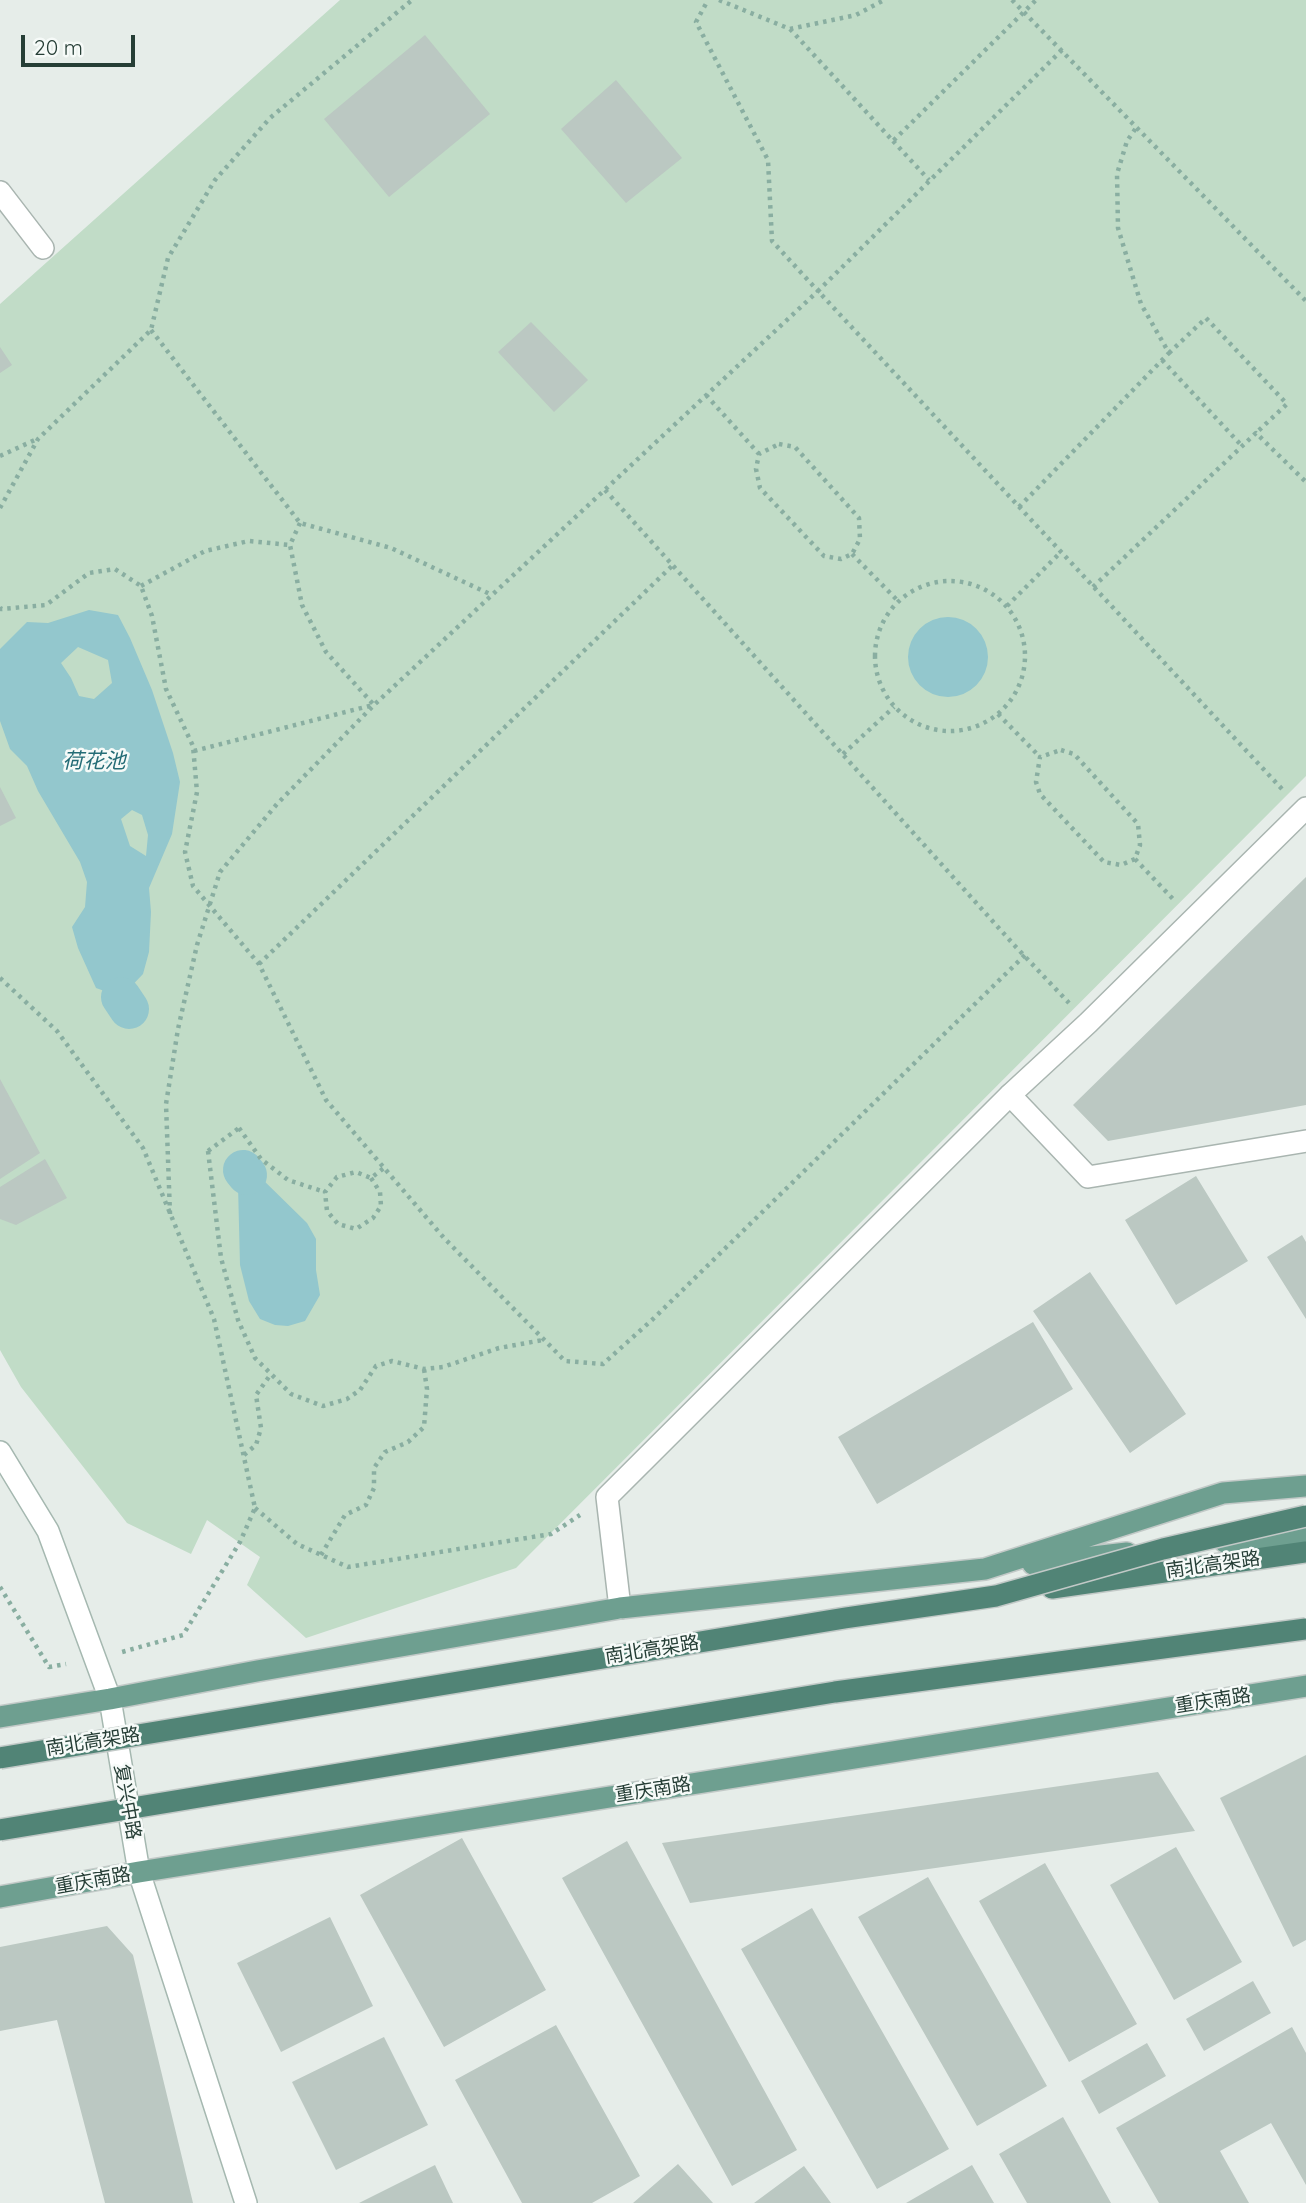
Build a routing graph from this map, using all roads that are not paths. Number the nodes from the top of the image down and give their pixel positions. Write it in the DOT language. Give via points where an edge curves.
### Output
graph roads {
  1 [pos="0,192"];
  2 [pos="43,248"];
  3 [pos="1304,810"];
  4 [pos="1010,1095"];
  5 [pos="1306,1141"];
  6 [pos="0,1452"];
  7 [pos="1302,1489"];
  8 [pos="1306,1517"];
  9 [pos="1306,1533"];
  10 [pos="1306,1552"];
  11 [pos="985,1569"];
  12 [pos="996,1596"];
  13 [pos="620,1608"];
  14 [pos="1306,1629"];
  15 [pos="1306,1686"];
  16 [pos="110,1699"];
  17 [pos="0,1717"];
  18 [pos="0,1758"];
  19 [pos="0,1830"];
  20 [pos="139,1872"];
  21 [pos="0,1897"];
  22 [pos="246,2203"];
  1 -- 2 [label="street"];
  3 -- 4 [label="street"];
  4 -- 5 [label="street" via="1088,1177"];
  4 -- 13 [label="street" via="607,1497"];
  6 -- 16 [label="street, 复兴中路" via="48,1531"];
  7 -- 11 [label="main road" via="1223,1493"];
  8 -- 12 [label="highway, bridge" via="1163,1549"];
  9 -- 11 [label="main road"];
  10 -- 12 [label="highway, 南北高架路, bridge"];
  11 -- 13 [label="main road"];
  12 -- 18 [label="highway, 南北高架路, bridge"];
  13 -- 16 [label="main road" via="255,1663"];
  14 -- 19 [label="highway, bridge" via="835,1692"];
  15 -- 20 [label="main road, 重庆南路"];
  16 -- 17 [label="main road"];
  16 -- 20 [label="street, 复兴中路"];
  20 -- 21 [label="main road, 重庆南路"];
  20 -- 22 [label="street, 复兴中路"];
}
